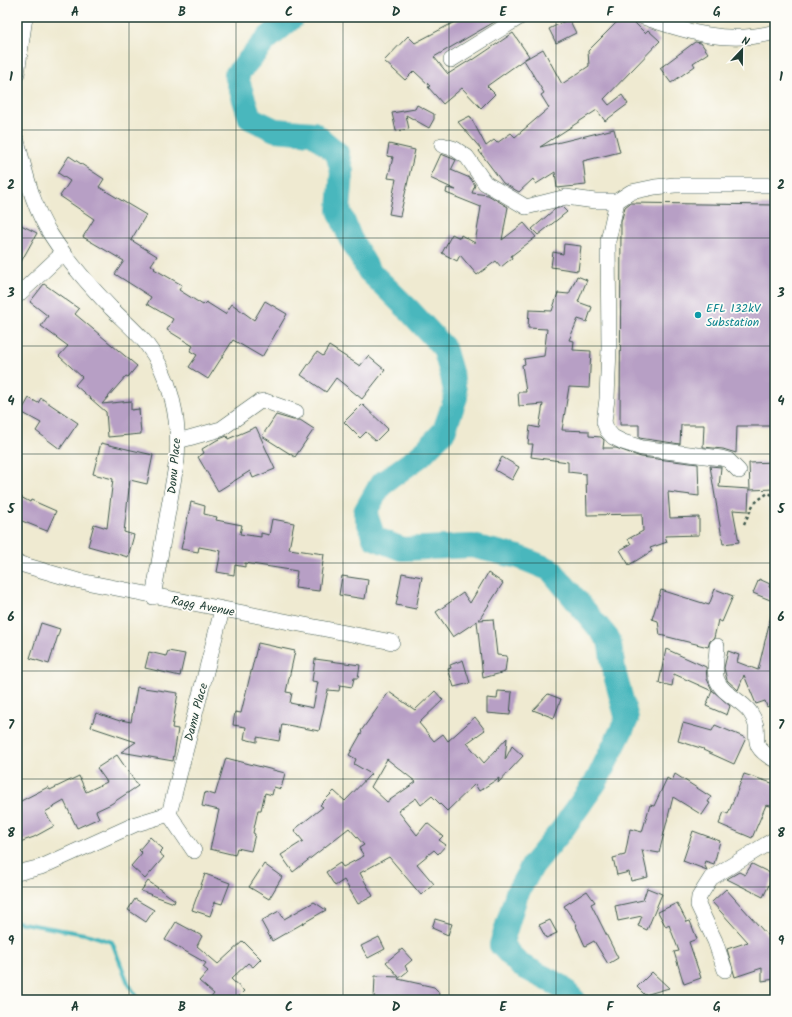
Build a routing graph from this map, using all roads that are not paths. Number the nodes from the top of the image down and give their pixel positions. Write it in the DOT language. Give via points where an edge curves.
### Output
graph roads {
  1 [pos="25,17"];
  2 [pos="520,17"];
  3 [pos="643,17"];
  4 [pos="775,32"];
  5 [pos="450,60"];
  6 [pos="17,74"];
  7 [pos="17,141"];
  8 [pos="442,145"];
  9 [pos="775,185"];
  10 [pos="617,201"];
  11 [pos="63,254"];
  12 [pos="17,296"];
  13 [pos="296,412"];
  14 [pos="178,441"];
  15 [pos="739,471"];
  16 [pos="17,563"];
  17 [pos="153,597"];
  18 [pos="222,610"];
  19 [pos="392,642"];
  20 [pos="717,646"];
  21 [pos="775,760"];
  22 [pos="169,814"];
  23 [pos="775,839"];
  24 [pos="194,851"];
  25 [pos="17,873"];
  26 [pos="725,970"];
  1 -- 6 [label="street"];
  2 -- 5 [label="street"];
  3 -- 4 [label="street" via="682,30 717,37 744,38"];
  7 -- 11 [label="street, Donu Place" via="30,192 50,234"];
  8 -- 10 [label="street" via="455,149 467,157 485,183 526,207 566,197"];
  9 -- 10 [label="street" via="655,187 631,192"];
  10 -- 15 [label="street" via="608,241 609,348 604,422 607,430 618,440 642,448 728,460"];
  11 -- 12 [label="street"];
  11 -- 14 [label="street, Donu Place" via="92,289 145,342 158,363 175,410"];
  13 -- 14 [label="street" via="265,401 259,402 221,429"];
  14 -- 17 [label="street, Donu Place" via="169,517"];
  16 -- 17 [label="street, Ragg Avenue" via="75,580"];
  17 -- 18 [label="street, Ragg Avenue"];
  18 -- 19 [label="street, Ragg Avenue"];
  18 -- 22 [label="street, Damu Place"];
  20 -- 21 [label="street" via="715,673 718,682 724,691 749,710 756,722 758,748"];
  22 -- 24 [label="street"];
  22 -- 25 [label="street" via="136,824 41,866"];
  23 -- 26 [label="street" via="711,878 699,898 698,905"];
}
